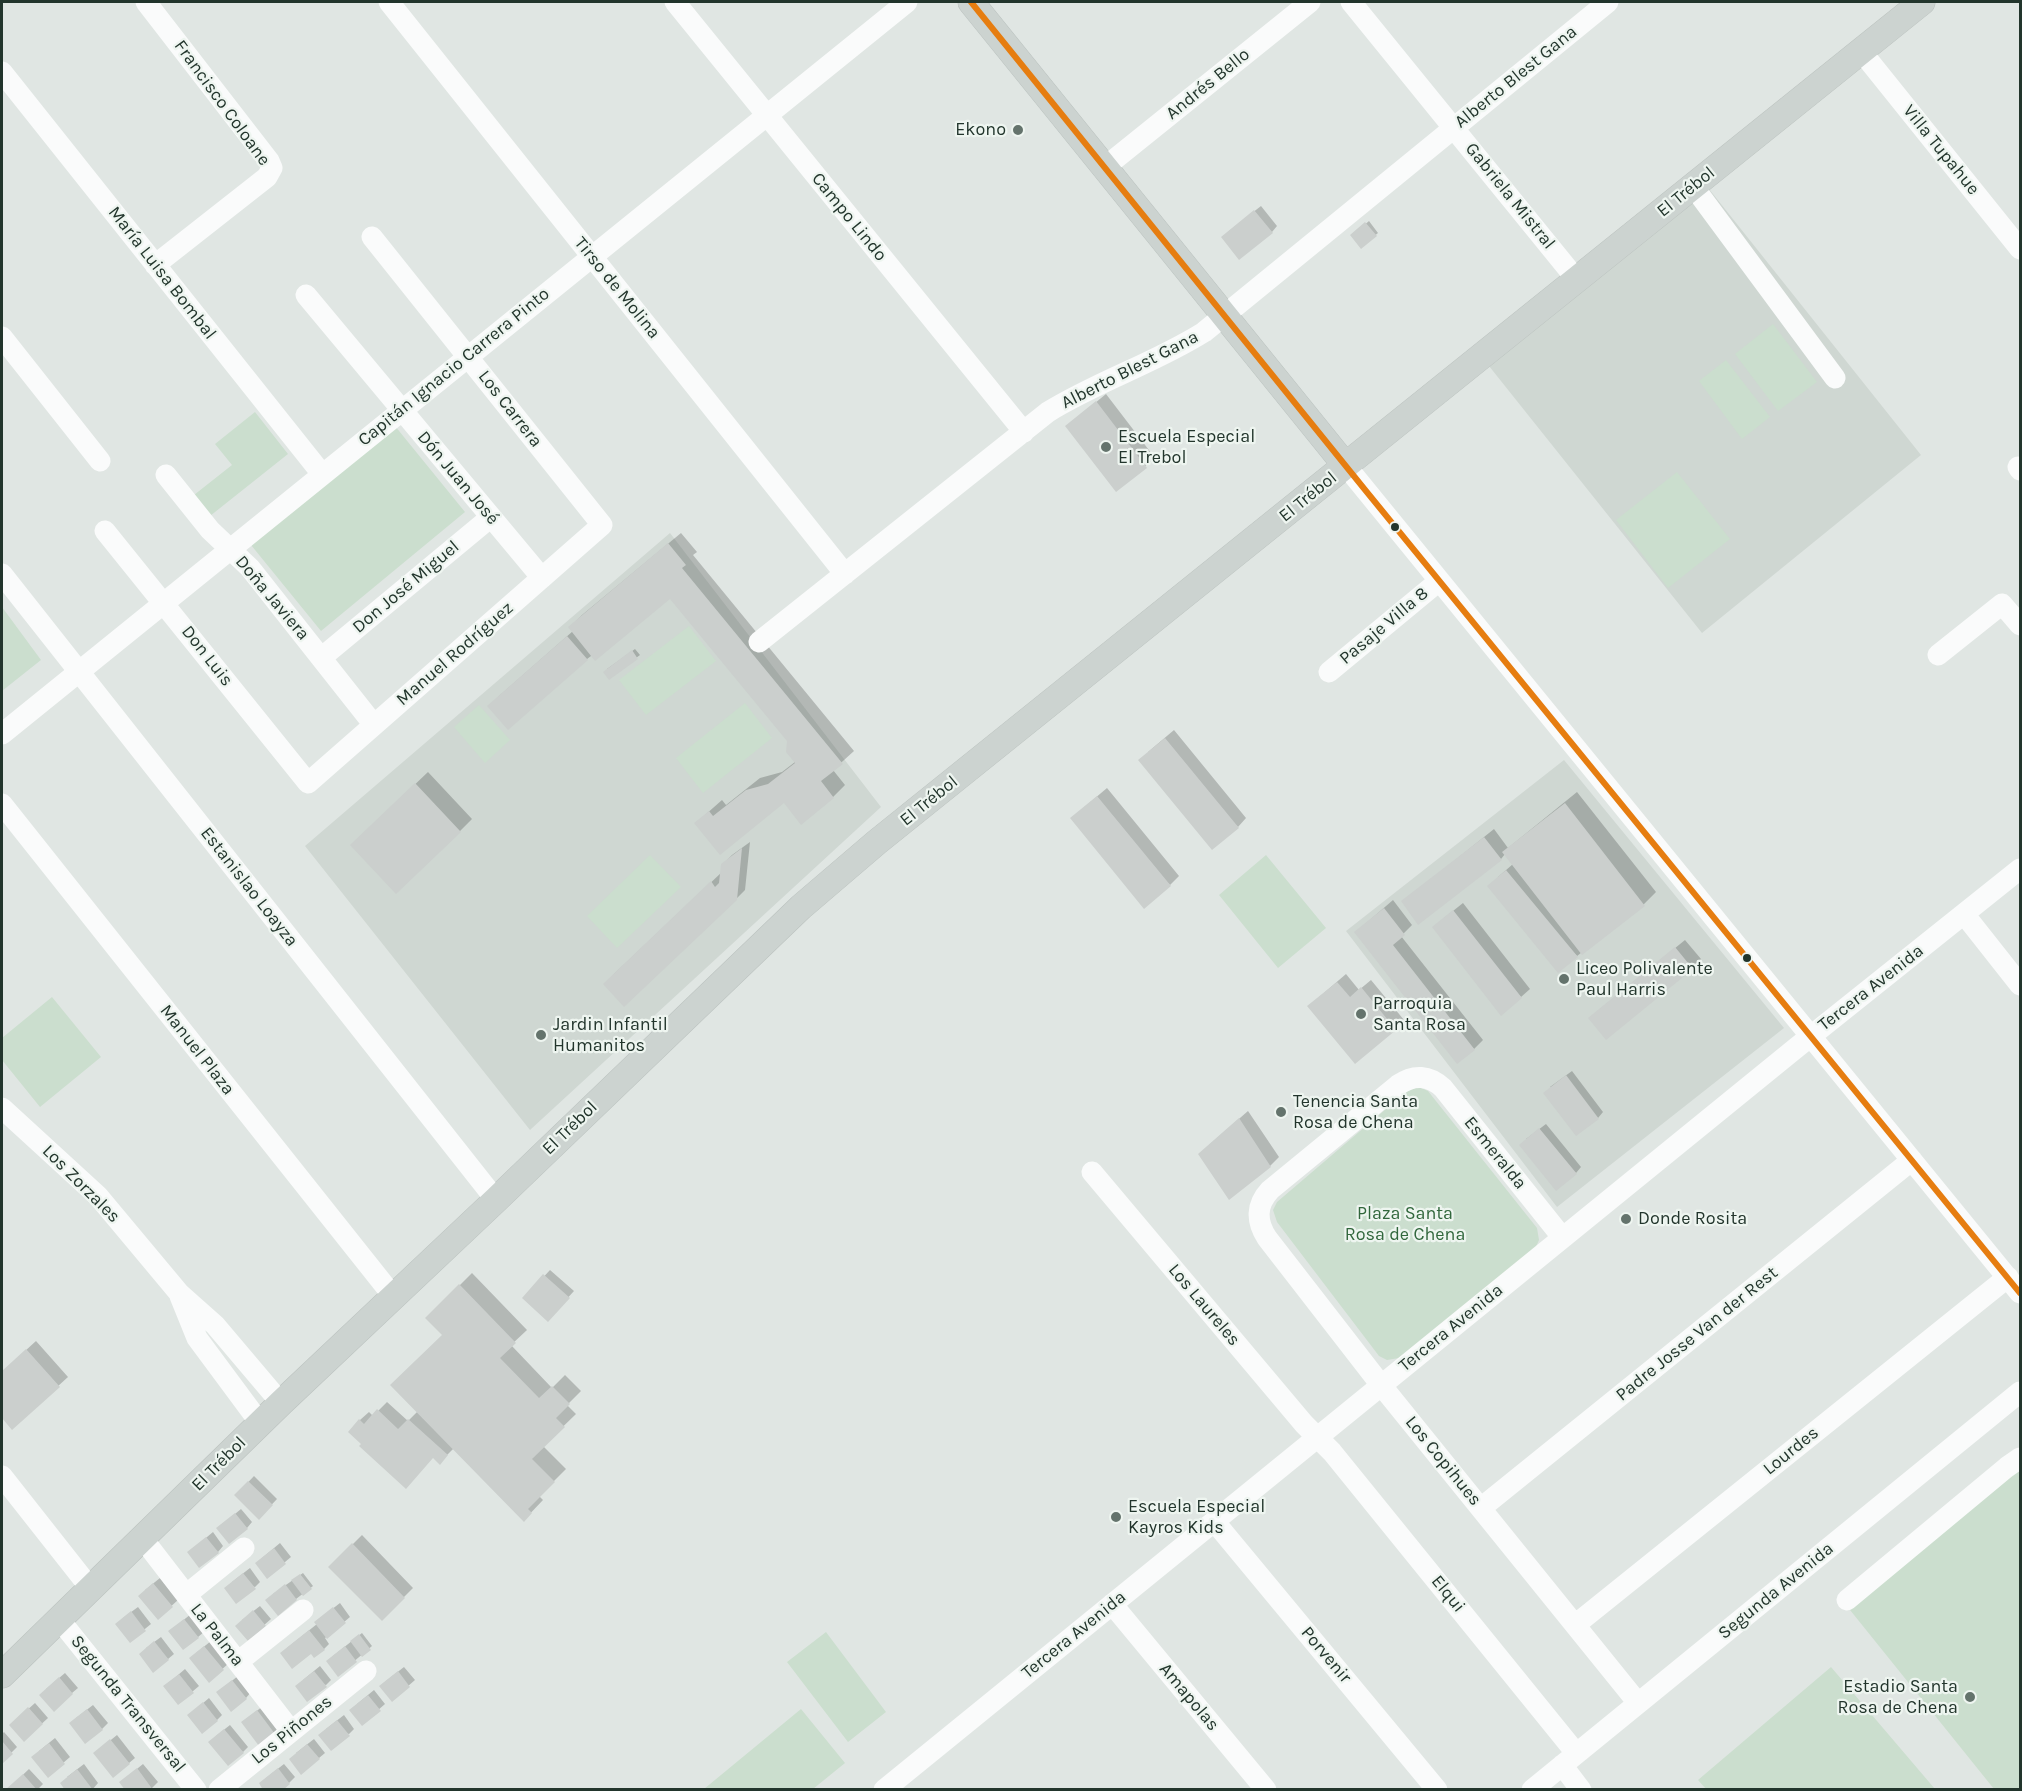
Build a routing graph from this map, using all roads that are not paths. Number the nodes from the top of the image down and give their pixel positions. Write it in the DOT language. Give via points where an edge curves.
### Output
graph roads {
  1 [pos="146,2"];
  2 [pos="389,2"];
  3 [pos="675,2"];
  4 [pos="907,2"];
  5 [pos="971,2"];
  6 [pos="1310,2"];
  7 [pos="1351,2"];
  8 [pos="1608,2"];
  9 [pos="1922,2"];
  10 [pos="1861,51"];
  11 [pos="2,72"];
  12 [pos="766,115"];
  13 [pos="1454,128"];
  14 [pos="1105,168"];
  15 [pos="1693,186"];
  16 [pos="372,237"];
  17 [pos="2020,249"];
  18 [pos="592,256"];
  19 [pos="155,265"];
  20 [pos="1577,280"];
  21 [pos="306,295"];
  22 [pos="1225,316"];
  23 [pos="2,337"];
  24 [pos="468,356"];
  25 [pos="1835,378"];
  26 [pos="401,410"];
  27 [pos="1024,432"];
  28 [pos="100,461"];
  29 [pos="1346,466"];
  30 [pos="322,474"];
  31 [pos="166,475"];
  32 [pos="491,517"];
  33 [pos="602,525"];
  34 [pos="105,531"];
  35 [pos="229,549"];
  36 [pos="2,574"];
  37 [pos="845,574"];
  38 [pos="542,578"];
  39 [pos="1439,581"];
  40 [pos="164,602"];
  41 [pos="2020,625"];
  42 [pos="759,642"];
  43 [pos="1938,656"];
  44 [pos="321,658"];
  45 [pos="79,671"];
  46 [pos="1329,672"];
  47 [pos="374,725"];
  48 [pos="2,734"];
  49 [pos="308,783"];
  50 [pos="2,804"];
  51 [pos="2020,869"];
  52 [pos="1964,914"];
  53 [pos="2020,985"];
  54 [pos="1811,1036"];
  55 [pos="2,1108"];
  56 [pos="1912,1160"];
  57 [pos="1092,1172"];
  58 [pos="496,1200"];
  59 [pos="1258,1213"];
  60 [pos="1562,1238"];
  61 [pos="2014,1285"];
  62 [pos="179,1293"];
  63 [pos="393,1296"];
  64 [pos="1381,1385"];
  65 [pos="2020,1392"];
  66 [pos="281,1403"];
  67 [pos="260,1423"];
  68 [pos="1317,1437"];
  69 [pos="2020,1458"];
  70 [pos="2,1476"];
  71 [pos="1481,1508"];
  72 [pos="1214,1521"];
  73 [pos="143,1539"];
  74 [pos="244,1548"];
  75 [pos="91,1589"];
  76 [pos="186,1595"];
  77 [pos="1847,1600"];
  78 [pos="1112,1604"];
  79 [pos="303,1610"];
  80 [pos="59,1619"];
  81 [pos="1575,1625"];
  82 [pos="238,1662"];
  83 [pos="366,1671"];
  84 [pos="2,1675"];
  85 [pos="1638,1703"];
  86 [pos="291,1731"];
  87 [pos="1569,1759"];
  88 [pos="196,1790"];
  89 [pos="219,1790"];
  90 [pos="884,1790"];
  91 [pos="1266,1790"];
  92 [pos="1437,1790"];
  93 [pos="1532,1790"];
  94 [pos="1581,1790"];
  1 -- 19 [label="street, Francisco Coloane" via="272,168 267,177"];
  2 -- 18 [label="street, Tirso de Molina"];
  3 -- 12 [label="street, Campo Lindo"];
  4 -- 12 [label="street, Capitán Ignacio Carrera Pinto"];
  5 -- 14 [label="main road"];
  6 -- 14 [label="street, Andrés Bello"];
  7 -- 13 [label="street, Gabriela Mistral"];
  8 -- 13 [label="street, Alberto Blest Gana"];
  9 -- 10 [label="main road, El Trébol"];
  10 -- 15 [label="main road, El Trébol"];
  10 -- 17 [label="street, Villa Tupahue"];
  11 -- 19 [label="street, María Luisa Bombal"];
  12 -- 18 [label="street, Capitán Ignacio Carrera Pinto"];
  12 -- 27 [label="street, Campo Lindo"];
  13 -- 20 [label="street, Gabriela Mistral"];
  13 -- 22 [label="street, Alberto Blest Gana"];
  14 -- 22 [label="main road"];
  15 -- 20 [label="main road, El Trébol"];
  15 -- 25 [label="street"];
  16 -- 24 [label="street, Los Carrera"];
  18 -- 24 [label="street, Capitán Ignacio Carrera Pinto"];
  18 -- 37 [label="street, Tirso de Molina"];
  19 -- 30 [label="street, María Luisa Bombal"];
  20 -- 29 [label="main road, El Trébol"];
  21 -- 26 [label="street, Dón Juan José"];
  22 -- 27 [label="street, Alberto Blest Gana" via="1173,350 1063,403"];
  22 -- 29 [label="main road"];
  23 -- 28 [label="street"];
  24 -- 26 [label="street, Capitán Ignacio Carrera Pinto"];
  24 -- 33 [label="street, Los Carrera"];
  26 -- 30 [label="street, Capitán Ignacio Carrera Pinto"];
  26 -- 32 [label="street, Dón Juan José"];
  27 -- 37 [label="street, Alberto Blest Gana"];
  29 -- 39 [label="street"];
  29 -- 58 [label="main road, El Trébol" via="801,907"];
  30 -- 35 [label="street, Capitán Ignacio Carrera Pinto"];
  31 -- 35 [label="street, Doña Javiera"];
  32 -- 38 [label="street, Dón Juan José"];
  32 -- 44 [label="street, Don José Miguel"];
  33 -- 38 [label="street, Manuel Rodríguez"];
  34 -- 40 [label="street, Don Luis"];
  35 -- 40 [label="street, Capitán Ignacio Carrera Pinto"];
  35 -- 44 [label="street, Doña Javiera" via="250,568"];
  36 -- 45 [label="street, Estanislao Loayza"];
  37 -- 42 [label="street, Alberto Blest Gana"];
  38 -- 47 [label="street, Manuel Rodríguez"];
  39 -- 46 [label="street, Pasaje Villa 8"];
  39 -- 54 [label="street"];
  40 -- 45 [label="street, Capitán Ignacio Carrera Pinto"];
  40 -- 49 [label="street, Don Luis"];
  41 -- 43 [label="street" via="2002,604"];
  44 -- 47 [label="street, Doña Javiera"];
  45 -- 48 [label="street, Capitán Ignacio Carrera Pinto"];
  45 -- 58 [label="street, Estanislao Loayza"];
  47 -- 49 [label="street, Manuel Rodríguez"];
  50 -- 63 [label="street, Manuel Plaza"];
  51 -- 52 [label="street, Tercera Avenida"];
  52 -- 53 [label="street"];
  52 -- 54 [label="street, Tercera Avenida"];
  54 -- 56 [label="street"];
  54 -- 60 [label="street, Tercera Avenida"];
  55 -- 62 [label="street, Los Zorzales" via="98,1196"];
  56 -- 61 [label="street"];
  56 -- 71 [label="street, Padre Josse Van der Rest"];
  57 -- 68 [label="street, Los Laureles"];
  58 -- 63 [label="main road, El Trébol"];
  59 -- 60 [label="street, Esmeralda" via="1270,1190 1398,1084 1421,1077 1443,1088"];
  59 -- 64 [label="street, Los Copihues" via="1267,1238"];
  60 -- 64 [label="street, Tercera Avenida"];
  61 -- 81 [label="street, Lourdes"];
  62 -- 66 [label="street, Los Zorzales" via="215,1325"];
  62 -- 67 [label="street, Los Zorzales" via="197,1338"];
  63 -- 66 [label="main road, El Trébol"];
  64 -- 68 [label="street, Tercera Avenida"];
  64 -- 71 [label="street, Los Copihues"];
  65 -- 85 [label="street, Segunda Avenida"];
  66 -- 67 [label="main road, El Trébol"];
  67 -- 73 [label="main road, El Trébol"];
  68 -- 72 [label="street, Tercera Avenida"];
  68 -- 87 [label="street, Elqui"];
  69 -- 77 [label="street"];
  70 -- 75 [label="street"];
  71 -- 81 [label="street, Los Copihues"];
  72 -- 78 [label="street, Tercera Avenida"];
  72 -- 92 [label="street, Porvenir"];
  73 -- 75 [label="main road, El Trébol"];
  73 -- 76 [label="street, La Palma"];
  74 -- 76 [label="street"];
  75 -- 80 [label="main road, El Trébol"];
  76 -- 82 [label="street, La Palma"];
  78 -- 90 [label="street, Tercera Avenida"];
  78 -- 91 [label="street, Amapolas"];
  79 -- 82 [label="street"];
  80 -- 84 [label="main road, El Trébol"];
  80 -- 88 [label="street, Segunda Transversal"];
  81 -- 85 [label="street, Los Copihues"];
  82 -- 86 [label="street, La Palma"];
  83 -- 86 [label="street, Los Piñones"];
  85 -- 87 [label="street, Segunda Avenida"];
  86 -- 89 [label="street, Los Piñones"];
  87 -- 93 [label="street, Segunda Avenida"];
  87 -- 94 [label="street, Elqui"];
}
